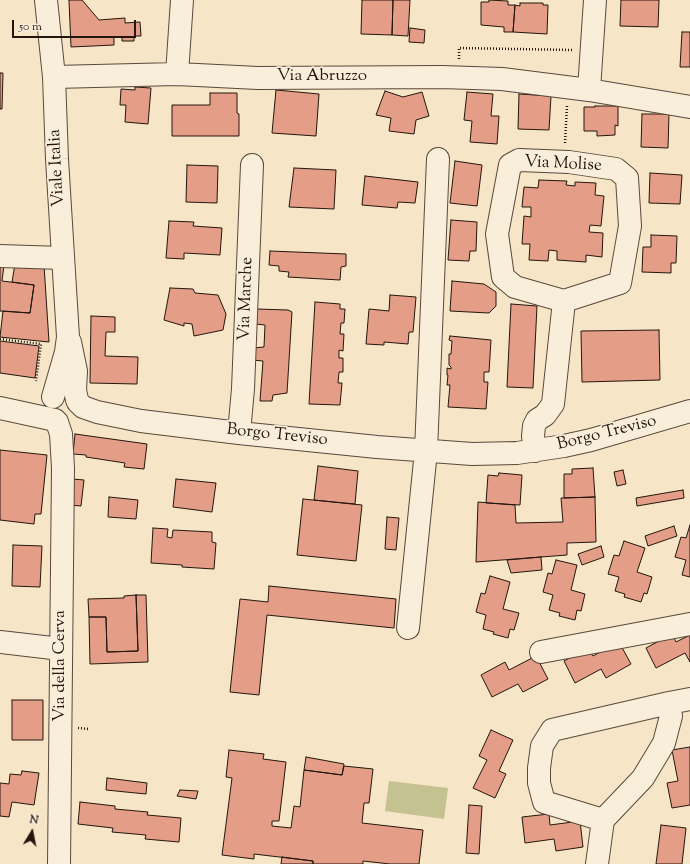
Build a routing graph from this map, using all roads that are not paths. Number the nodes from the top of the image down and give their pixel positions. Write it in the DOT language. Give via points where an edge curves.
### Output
graph roads {
  1 [pos="46,0"];
  2 [pos="182,0"];
  3 [pos="595,0"];
  4 [pos="177,74"];
  5 [pos="54,77"];
  6 [pos="579,89"];
  7 [pos="690,107"];
  8 [pos="438,159"];
  9 [pos="252,165"];
  10 [pos="0,256"];
  11 [pos="62,258"];
  12 [pos="564,301"];
  13 [pos="68,337"];
  14 [pos="46,394"];
  15 [pos="0,402"];
  16 [pos="0,408"];
  17 [pos="690,411"];
  18 [pos="69,414"];
  19 [pos="239,433"];
  20 [pos="426,451"];
  21 [pos="535,451"];
  22 [pos="690,624"];
  23 [pos="408,628"];
  24 [pos="0,642"];
  25 [pos="61,649"];
  26 [pos="541,652"];
  27 [pos="690,699"];
  28 [pos="669,702"];
  29 [pos="603,820"];
  30 [pos="59,864"];
  31 [pos="597,864"];
  1 -- 5 [label="street, Viale Italia"];
  2 -- 4 [label="street"];
  3 -- 6 [label="street"];
  4 -- 5 [label="street, Via Abruzzo"];
  4 -- 6 [label="street, Via Abruzzo" via="258,78 476,78"];
  5 -- 11 [label="street, Viale Italia"];
  6 -- 7 [label="street, Via Abruzzo"];
  8 -- 20 [label="street"];
  9 -- 19 [label="street, Via Marche"];
  10 -- 11 [label="street"];
  11 -- 13 [label="street, Viale Italia"];
  12 -- 12 [label="street, Via Molise" via="515,287 503,277 497,234 510,165 519,160 564,162 616,169 627,178 630,226 620,283"];
  12 -- 21 [label="street" via="553,404 534,426"];
  13 -- 14 [label="street, Viale Italia" via="64,356"];
  13 -- 18 [label="street, Viale Italia" via="76,371 75,390"];
  14 -- 15 [label="street" via="26,402"];
  14 -- 18 [label="street" via="70,394"];
  16 -- 18 [label="street, Borgo Treviso"];
  17 -- 21 [label="street, Borgo Treviso" via="591,440"];
  18 -- 19 [label="street, Borgo Treviso" via="83,407 128,419"];
  18 -- 25 [label="street, Via della Cerva" via="63,468"];
  19 -- 20 [label="street, Borgo Treviso"];
  20 -- 21 [label="street, Borgo Treviso" via="500,454"];
  20 -- 23 [label="street"];
  22 -- 26 [label="street"];
  24 -- 25 [label="street"];
  25 -- 30 [label="street, Via della Cerva"];
  27 -- 28 [label="street"];
  28 -- 29 [label="street" via="671,716 664,744 642,778"];
  28 -- 29 [label="street" via="552,730 542,746 539,783 544,802"];
  29 -- 31 [label="street"];
}
